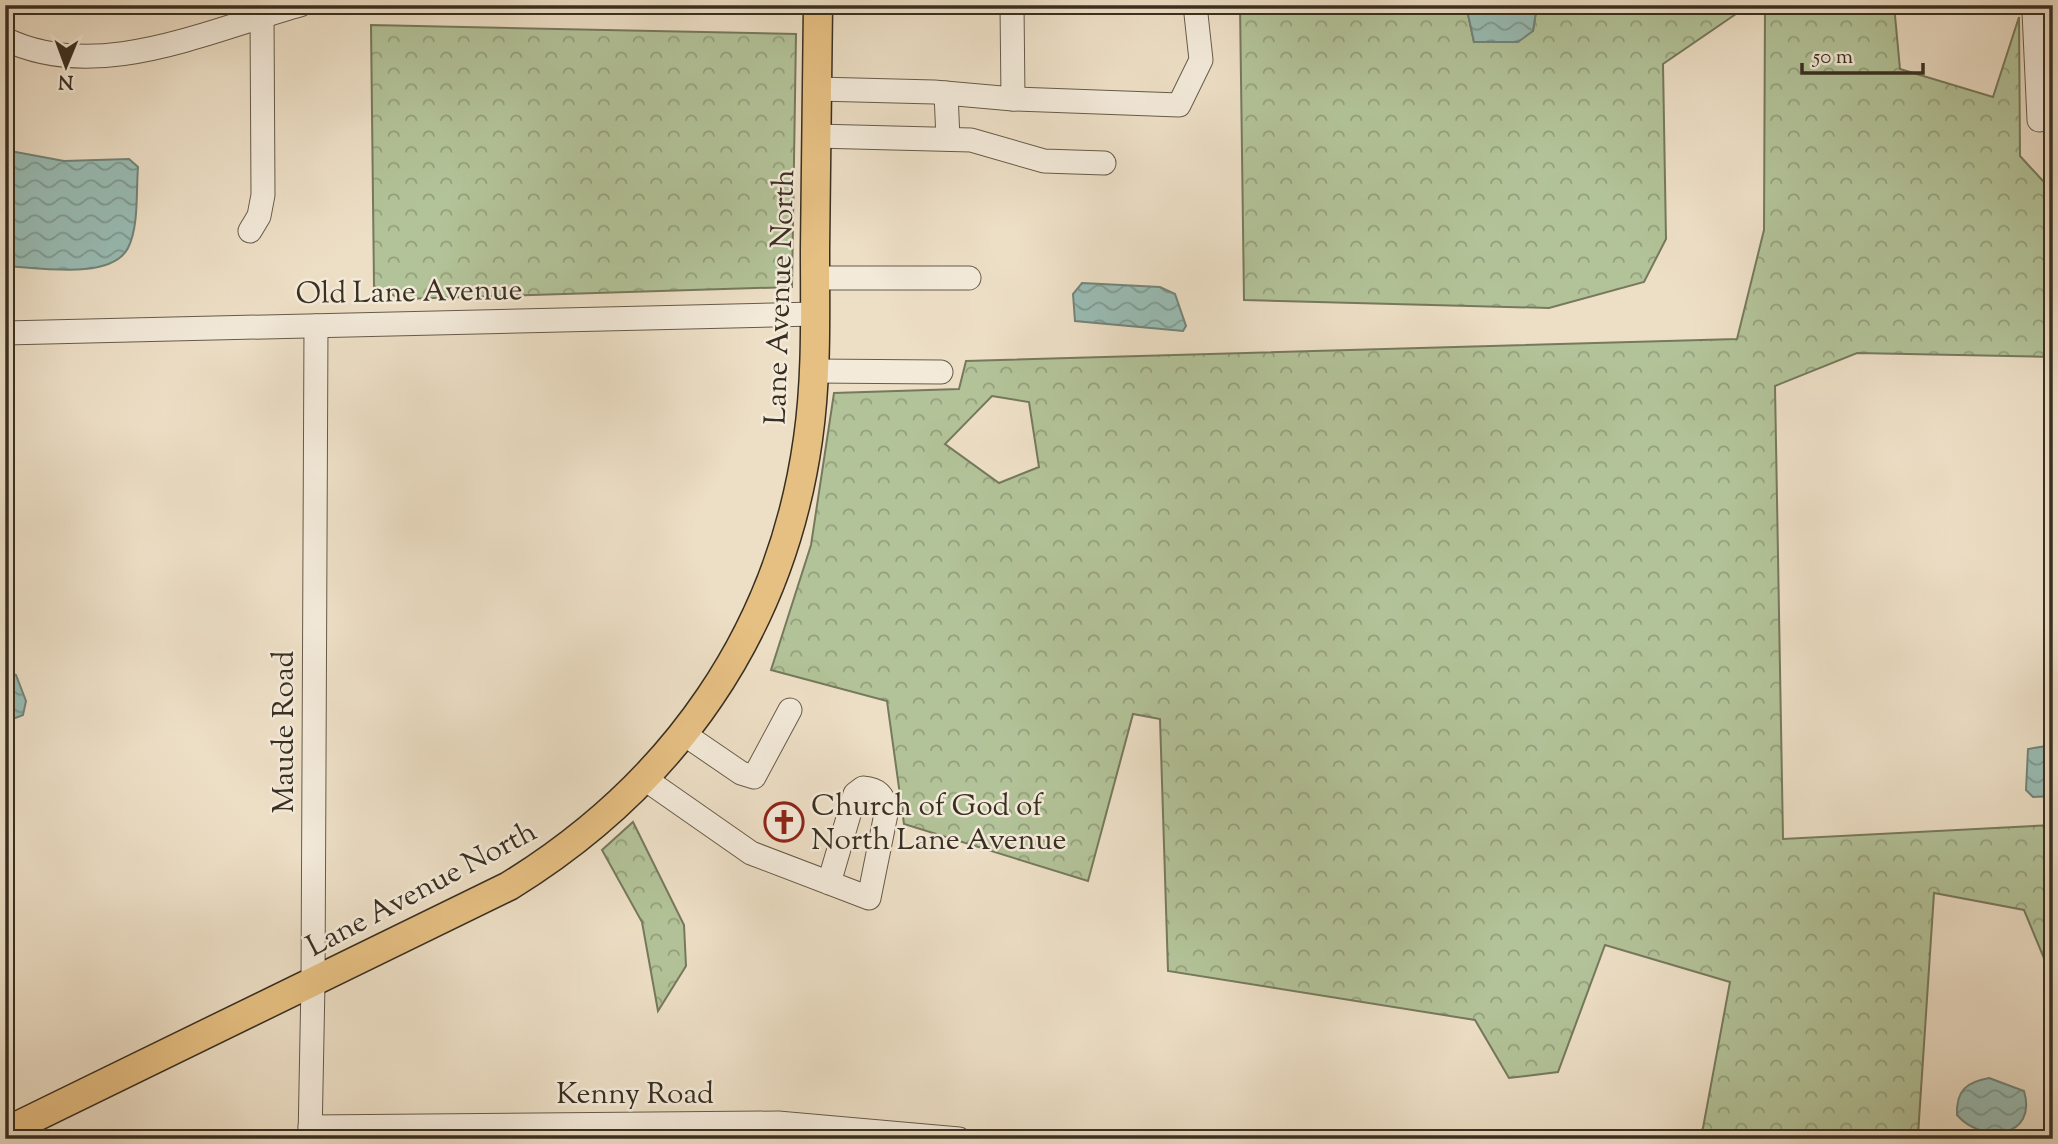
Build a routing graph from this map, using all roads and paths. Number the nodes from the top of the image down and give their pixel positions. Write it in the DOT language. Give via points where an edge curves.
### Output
graph roads {
  1 [pos="300,5"];
  2 [pos="818,5"];
  3 [pos="1012,5"];
  4 [pos="1195,5"];
  5 [pos="2037,5"];
  6 [pos="262,16"];
  7 [pos="5,39"];
  8 [pos="817,89"];
  9 [pos="946,93"];
  10 [pos="1013,99"];
  11 [pos="2039,120"];
  12 [pos="816,136"];
  13 [pos="948,139"];
  14 [pos="1104,163"];
  15 [pos="250,231"];
  16 [pos="815,278"];
  17 [pos="969,278"];
  18 [pos="815,314"];
  19 [pos="316,326"];
  20 [pos="5,333"];
  21 [pos="814,370"];
  22 [pos="941,372"];
  23 [pos="790,709"];
  24 [pos="684,734"];
  25 [pos="645,779"];
  26 [pos="829,883"];
  27 [pos="313,983"];
  28 [pos="5,1132"];
  29 [pos="310,1133"];
  30 [pos="958,1139"];
  1 -- 6 [label="street"];
  2 -- 8 [label="main road, Lane Avenue North"];
  3 -- 10 [label="street"];
  4 -- 10 [label="street" via="1201,60 1179,105"];
  5 -- 11 [label="street"];
  6 -- 7 [label="street" via="173,44 92,57 51,56"];
  6 -- 15 [label="street" via="263,195"];
  8 -- 9 [label="street"];
  8 -- 12 [label="main road, Lane Avenue North"];
  9 -- 10 [label="street"];
  9 -- 13 [label="street"];
  12 -- 13 [label="street"];
  12 -- 16 [label="main road, Lane Avenue North"];
  13 -- 14 [label="street" via="971,140 1044,162"];
  16 -- 17 [label="street"];
  16 -- 18 [label="main road, Lane Avenue North"];
  18 -- 19 [label="street, Old Lane Avenue"];
  18 -- 21 [label="main road, Lane Avenue North"];
  19 -- 20 [label="street, Old Lane Avenue"];
  19 -- 27 [label="street, Maude Road"];
  21 -- 22 [label="street"];
  21 -- 24 [label="main road, Lane Avenue North" via="808,440 769,589 729,668"];
  23 -- 24 [label="street" via="754,777"];
  24 -- 25 [label="main road, Lane Avenue North"];
  25 -- 26 [label="street" via="751,853"];
  25 -- 27 [label="main road, Lane Avenue North" via="552,859 497,892"];
  27 -- 28 [label="main road, Lane Avenue North"];
  27 -- 29 [label="street, Maude Road"];
  29 -- 30 [label="street, Kenny Road" via="778,1123"];
}
